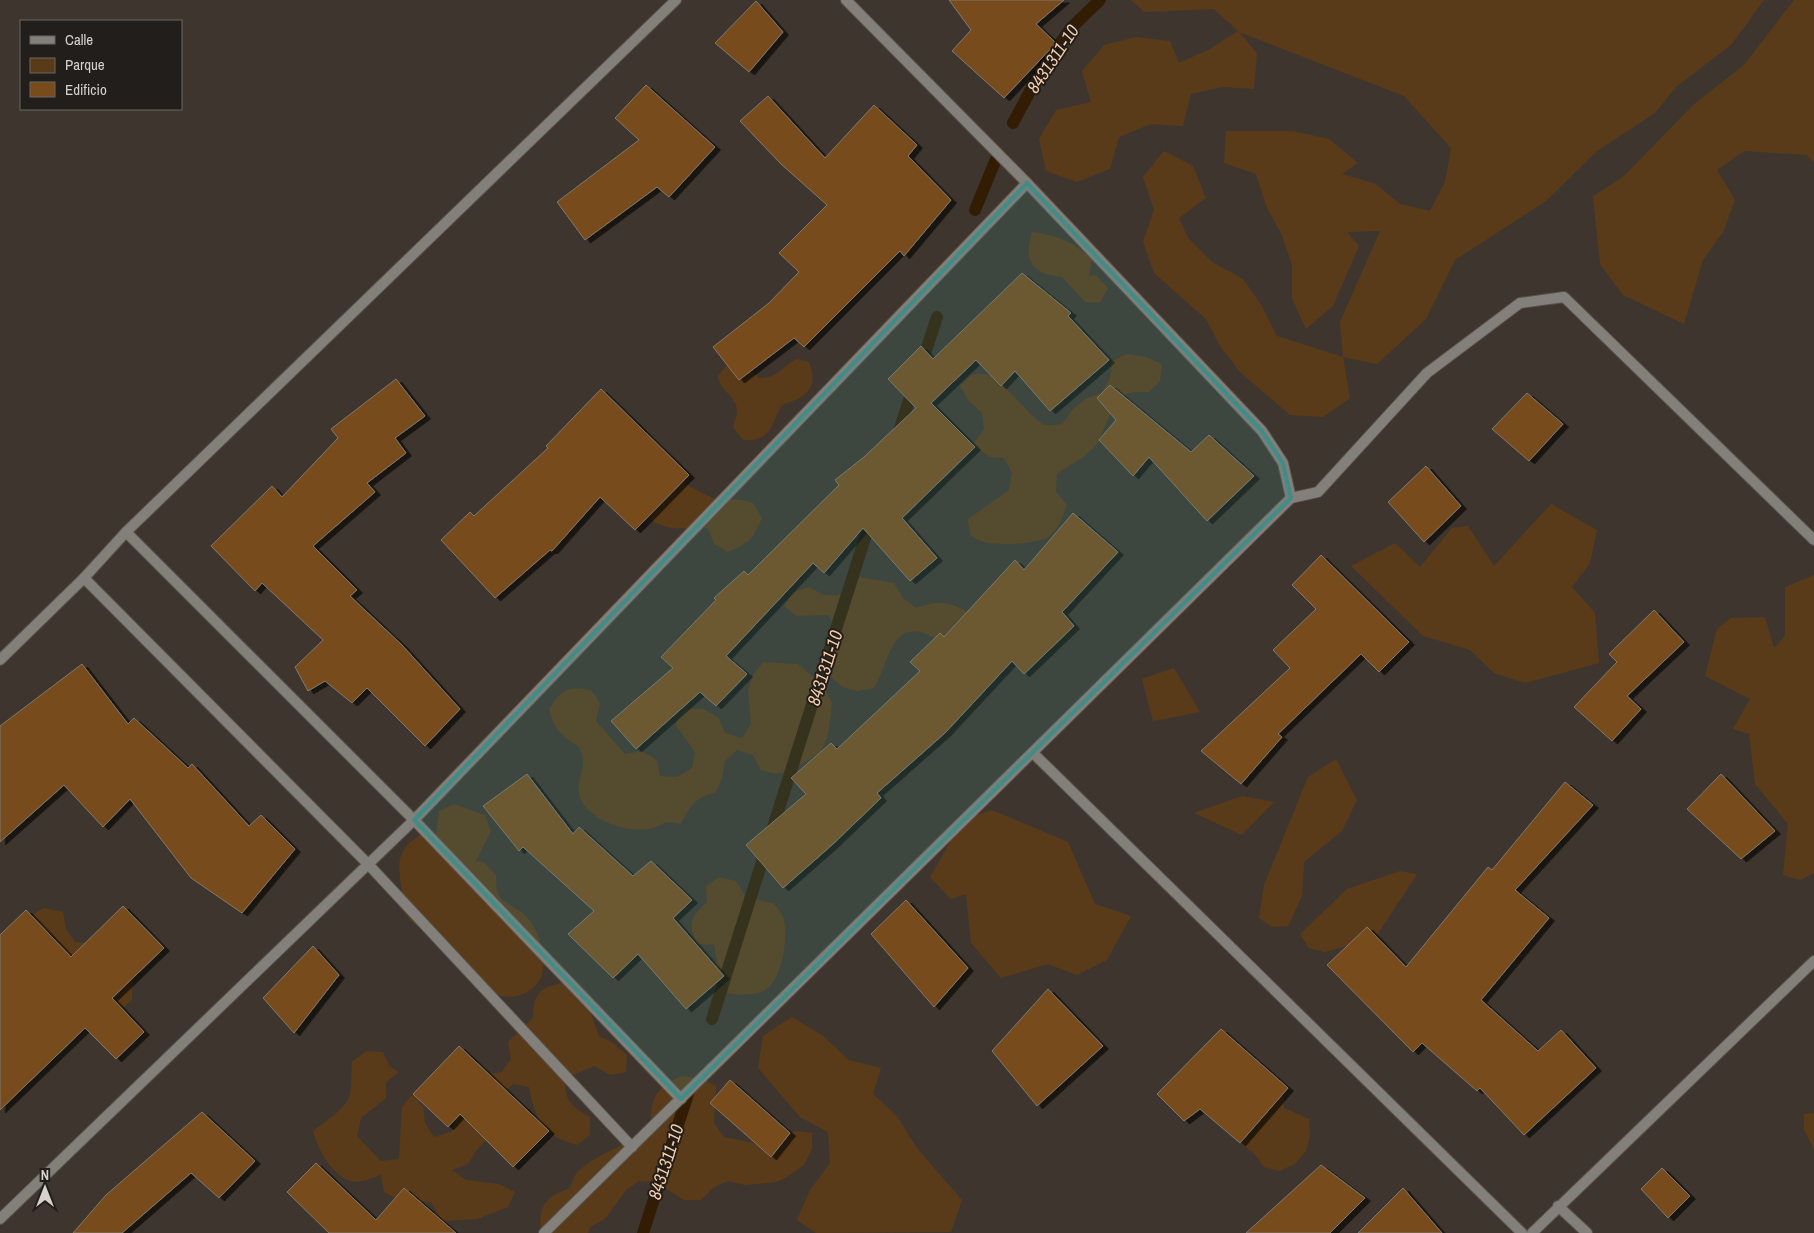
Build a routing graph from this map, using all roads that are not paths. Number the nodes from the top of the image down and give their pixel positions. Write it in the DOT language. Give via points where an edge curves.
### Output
graph roads {
  1 [pos="676,0"];
  2 [pos="846,0"];
  3 [pos="1027,183"];
  4 [pos="1291,498"];
  5 [pos="126,532"];
  6 [pos="1814,540"];
  7 [pos="84,578"];
  8 [pos="0,660"];
  9 [pos="1033,752"];
  10 [pos="414,820"];
  11 [pos="367,863"];
  12 [pos="1814,961"];
  13 [pos="681,1099"];
  14 [pos="632,1147"];
  15 [pos="1558,1206"];
  16 [pos="0,1219"];
  17 [pos="544,1233"];
  18 [pos="1522,1233"];
  19 [pos="1532,1233"];
  20 [pos="1587,1233"];
  1 -- 5 [label="street"];
  2 -- 3 [label="street"];
  3 -- 4 [label="street" via="1262,431 1283,463"];
  3 -- 10 [label="street"];
  4 -- 6 [label="street" via="1318,492 1427,373 1520,303 1564,297"];
  4 -- 9 [label="street"];
  5 -- 7 [label="street"];
  5 -- 10 [label="street"];
  7 -- 8 [label="street"];
  7 -- 11 [label="street"];
  9 -- 13 [label="street"];
  9 -- 18 [label="street"];
  10 -- 11 [label="street"];
  10 -- 13 [label="street"];
  11 -- 14 [label="street"];
  11 -- 16 [label="street"];
  12 -- 15 [label="street"];
  13 -- 14 [label="street"];
  14 -- 17 [label="street"];
  15 -- 19 [label="street"];
  15 -- 20 [label="street"];
}
